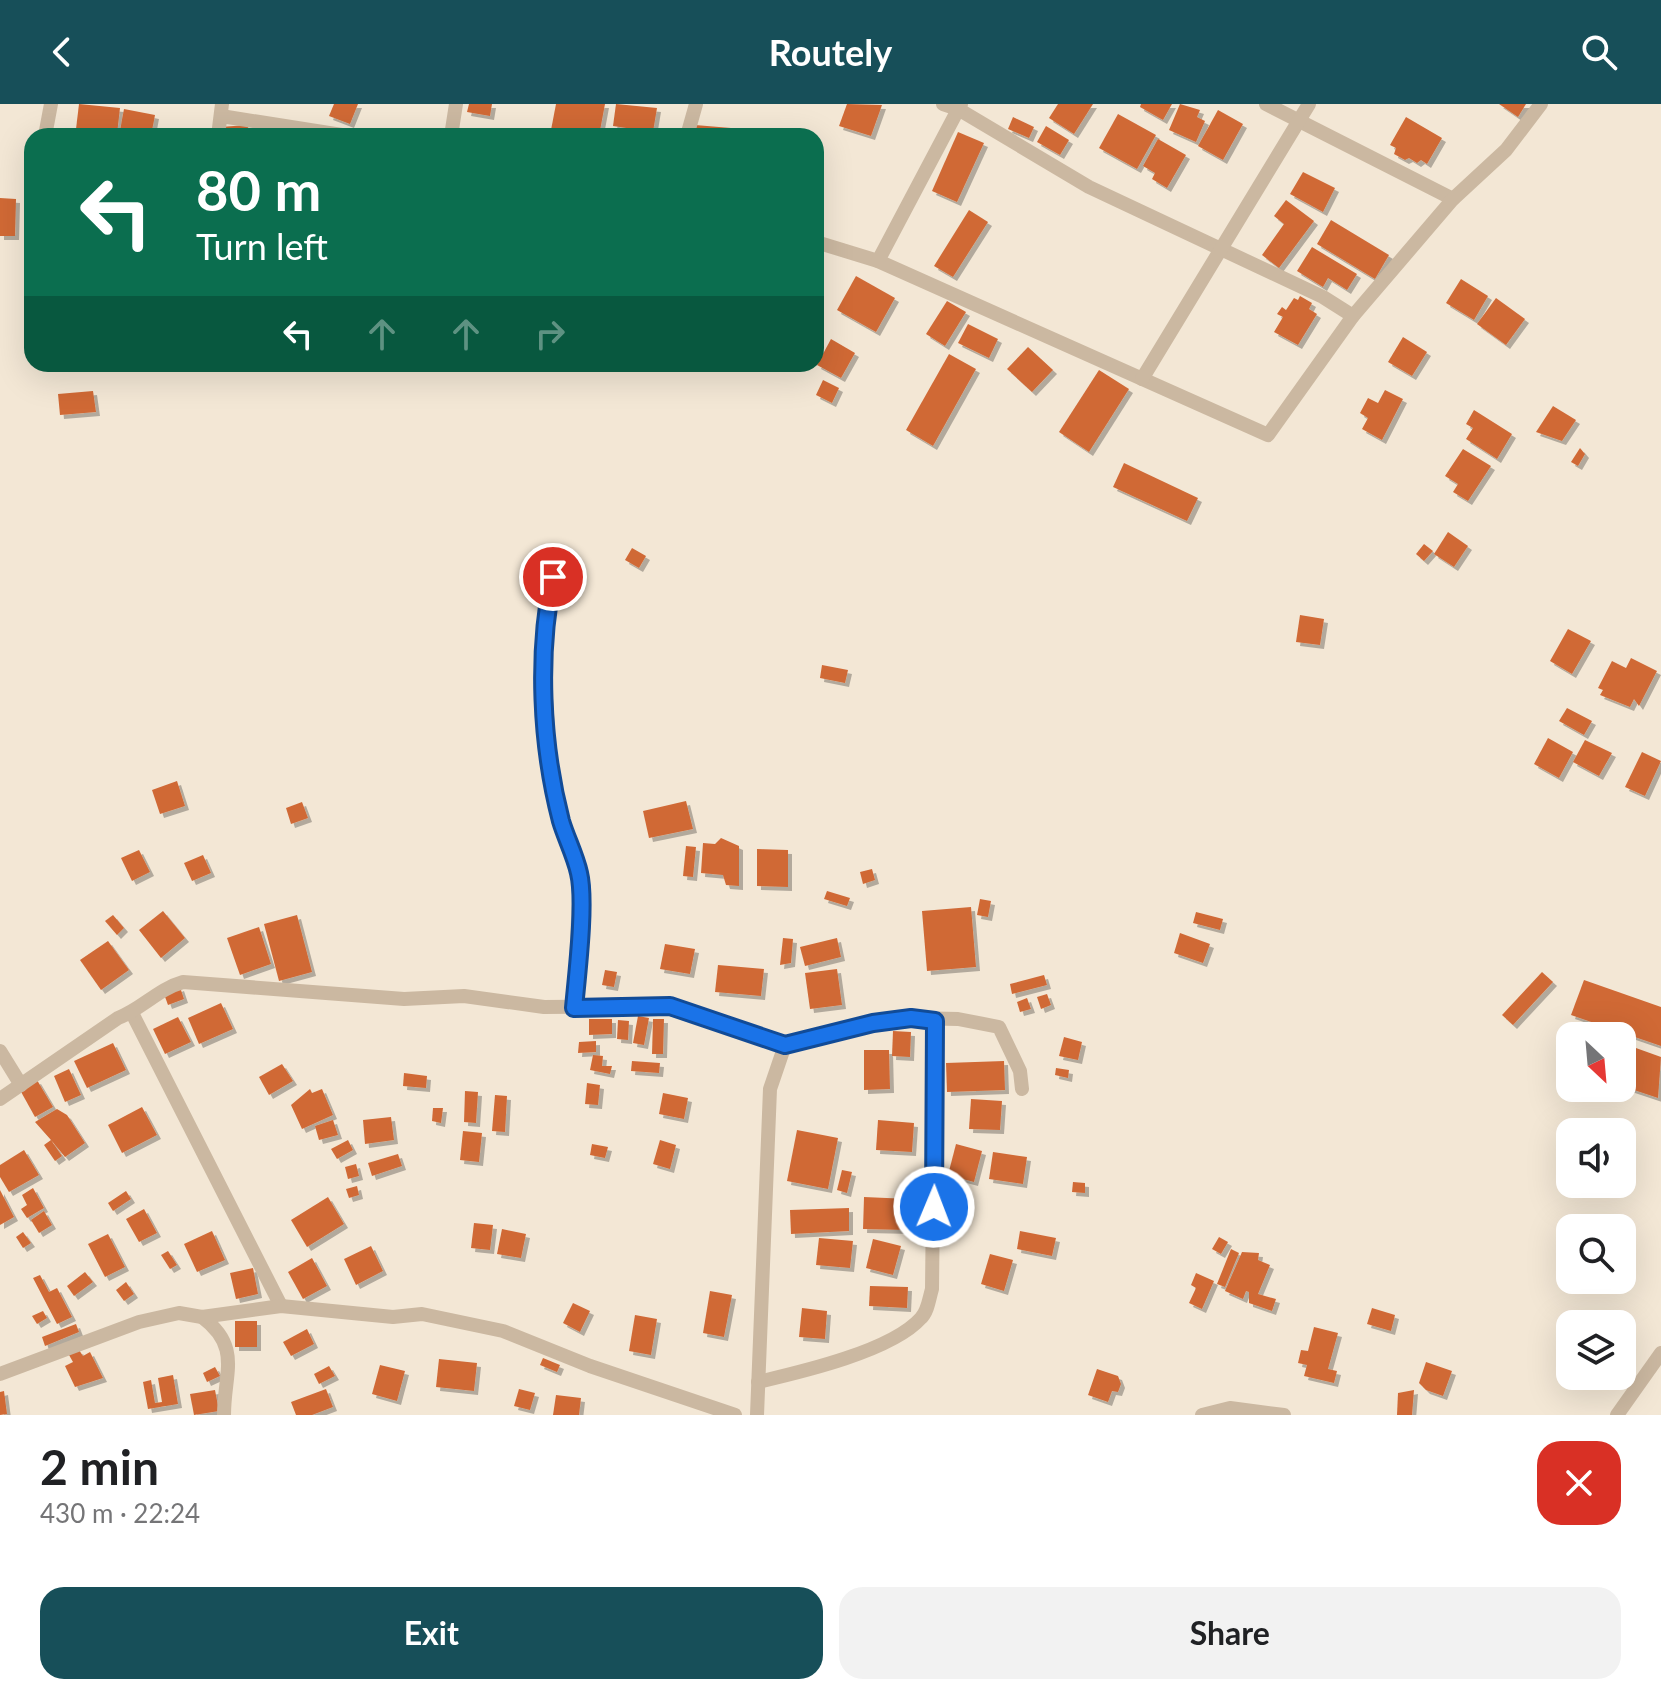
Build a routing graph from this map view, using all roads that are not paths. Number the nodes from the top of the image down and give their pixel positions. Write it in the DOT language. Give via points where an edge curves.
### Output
graph roads {
  1 [pos="51,104"];
  2 [pos="456,104"];
  3 [pos="696,104"];
  4 [pos="943,104"];
  5 [pos="1266,104"];
  6 [pos="1309,104"];
  7 [pos="1541,104"];
  8 [pos="959,107"];
  9 [pos="221,110"];
  10 [pos="1298,122"];
  11 [pos="46,128"];
  12 [pos="309,128"];
  13 [pos="452,128"];
  14 [pos="689,128"];
  15 [pos="1453,199"];
  16 [pos="824,244"];
  17 [pos="1223,250"];
  18 [pos="878,261"];
  19 [pos="1353,316"];
  20 [pos="1142,379"];
  21 [pos="557,555"];
  22 [pos="574,1008"];
  23 [pos="132,1013"];
  24 [pos="935,1021"];
  25 [pos="785,1045"];
  26 [pos="0,1051"];
  27 [pos="21,1085"];
  28 [pos="1022,1089"];
  29 [pos="0,1099"];
  30 [pos="281,1306"];
  31 [pos="202,1317"];
  32 [pos="1661,1353"];
  33 [pos="0,1374"];
  34 [pos="758,1382"];
  35 [pos="224,1415"];
  36 [pos="735,1415"];
  37 [pos="757,1415"];
  38 [pos="1202,1415"];
  39 [pos="1284,1415"];
  40 [pos="1617,1415"];
  1 -- 11 [label="street"];
  2 -- 13 [label="street"];
  3 -- 14 [label="street"];
  4 -- 8 [label="street"];
  5 -- 10 [label="street"];
  6 -- 10 [label="street"];
  7 -- 15 [label="street" via="1506,150"];
  8 -- 17 [label="street" via="1089,187"];
  8 -- 18 [label="street"];
  9 -- 12 [label="street"];
  10 -- 15 [label="street"];
  10 -- 17 [label="street"];
  15 -- 19 [label="street"];
  16 -- 18 [label="street"];
  17 -- 19 [label="street"];
  17 -- 20 [label="street"];
  18 -- 20 [label="street"];
  19 -- 20 [label="street" via="1268,435"];
  21 -- 22 [label="street" via="543,651 550,760 561,821 580,875"];
  22 -- 23 [label="street" via="464,996 404,999 183,982"];
  22 -- 25 [label="street" via="670,1006"];
  23 -- 27 [label="street"];
  23 -- 30 [label="street"];
  24 -- 25 [label="street" via="873,1023"];
  24 -- 28 [label="street" via="958,1019 999,1027 1020,1071"];
  24 -- 34 [label="street" via="932,1289 924,1315 900,1334 851,1356"];
  25 -- 34 [label="street" via="770,1089"];
  26 -- 27 [label="street"];
  27 -- 29 [label="street"];
  30 -- 31 [label="street"];
  30 -- 36 [label="street" via="393,1317 422,1314 492,1328"];
  31 -- 33 [label="street" via="179,1313 139,1322"];
  31 -- 35 [label="street" via="230,1352"];
  32 -- 40 [label="street"];
  34 -- 37 [label="street"];
  38 -- 39 [label="street" via="1230,1408"];
}
